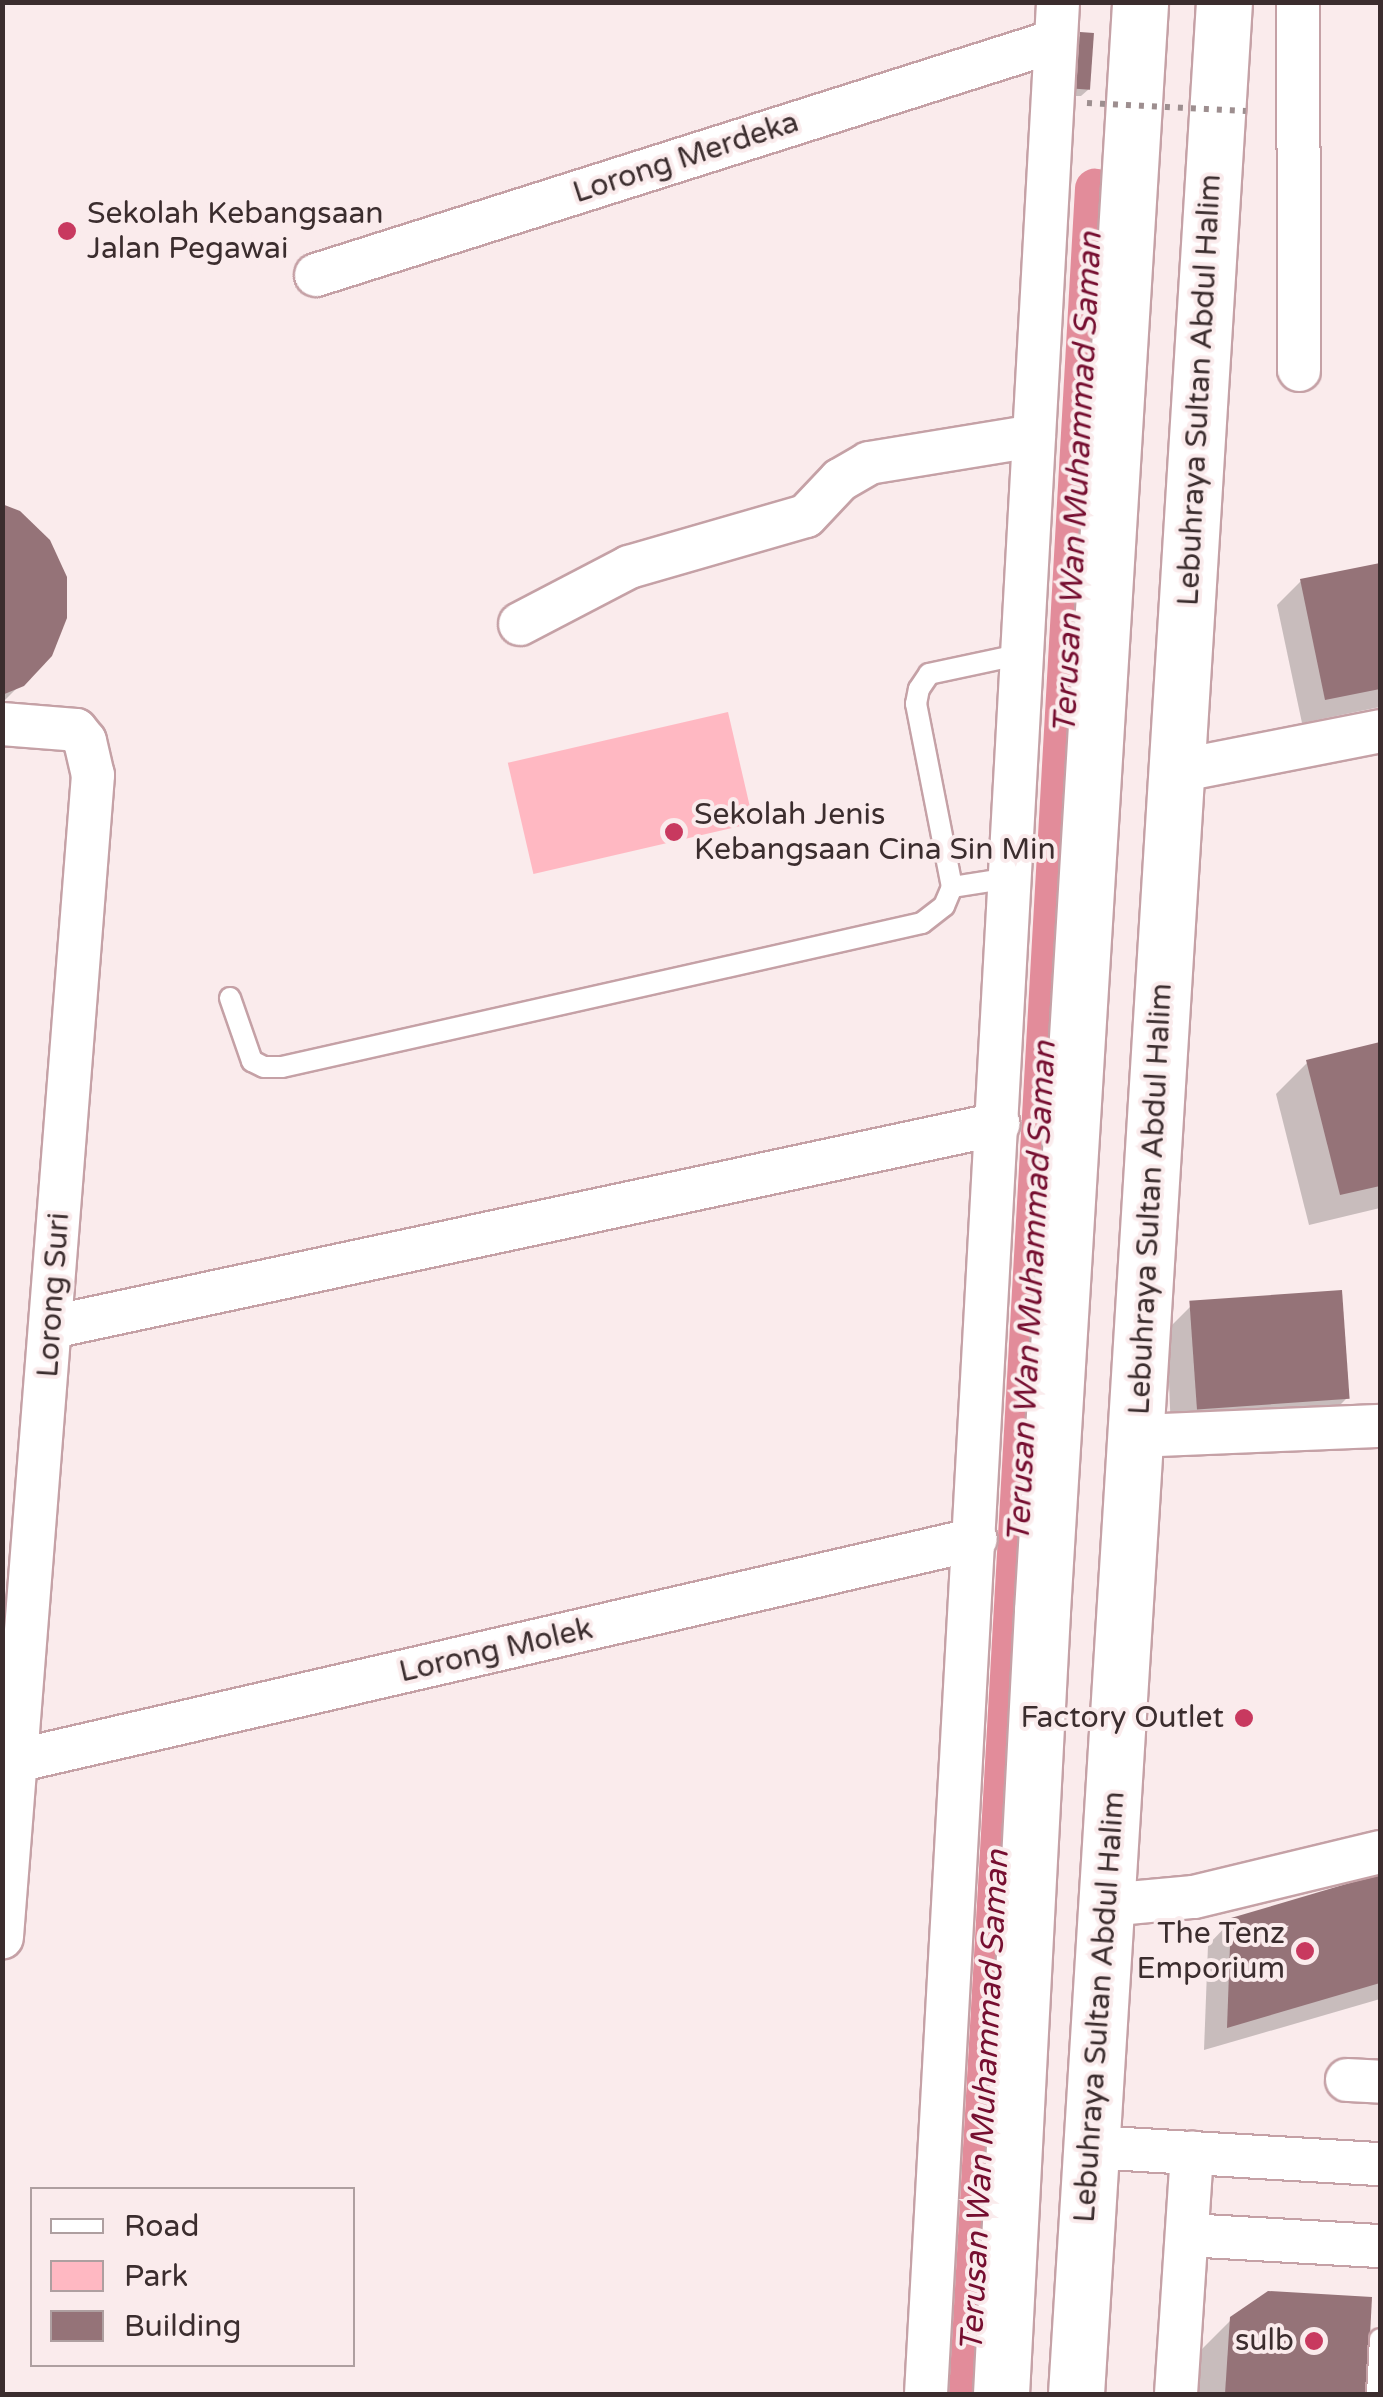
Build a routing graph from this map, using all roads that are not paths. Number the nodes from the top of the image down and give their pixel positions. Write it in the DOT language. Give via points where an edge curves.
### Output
graph roads {
  1 [pos="1140,2"];
  2 [pos="1224,2"];
  3 [pos="1298,2"];
  4 [pos="1056,22"];
  5 [pos="316,275"];
  6 [pos="1299,370"];
  7 [pos="1034,436"];
  8 [pos="520,624"];
  9 [pos="1022,654"];
  10 [pos="2,724"];
  11 [pos="1380,731"];
  12 [pos="1177,772"];
  13 [pos="1010,878"];
  14 [pos="952,887"];
  15 [pos="230,998"];
  16 [pos="998,1124"];
  17 [pos="52,1327"];
  18 [pos="1380,1426"];
  19 [pos="1137,1436"];
  20 [pos="976,1539"];
  21 [pos="16,1760"];
  22 [pos="1380,1852"];
  23 [pos="1107,1905"];
  24 [pos="2,1937"];
  25 [pos="1091,2147"];
  26 [pos="1192,2153"];
  27 [pos="1380,2164"];
  28 [pos="1187,2234"];
  29 [pos="1380,2246"];
  30 [pos="1380,2339"];
  31 [pos="926,2394"];
  32 [pos="1000,2394"];
  33 [pos="1076,2394"];
  34 [pos="1176,2394"];
  35 [pos="1377,2394"];
  1 -- 32 [label="main road"];
  2 -- 12 [label="main road, Lebuhraya Sultan Abdul Halim"];
  3 -- 6 [label="street"];
  4 -- 5 [label="street, Lorong Merdeka"];
  4 -- 7 [label="street"];
  7 -- 8 [label="street" via="869,463 840,480 806,516 628,567"];
  7 -- 9 [label="street"];
  9 -- 13 [label="street"];
  9 -- 14 [label="lane" via="929,674 918,690"];
  10 -- 17 [label="street, Lorong Suri" via="76,730 94,776"];
  11 -- 12 [label="street"];
  12 -- 19 [label="main road, Lebuhraya Sultan Abdul Halim"];
  13 -- 14 [label="lane"];
  13 -- 16 [label="street"];
  14 -- 15 [label="lane" via="944,906 922,923 282,1067 252,1060"];
  16 -- 17 [label="street"];
  16 -- 20 [label="street"];
  17 -- 21 [label="street, Lorong Suri"];
  18 -- 19 [label="street"];
  19 -- 23 [label="main road, Lebuhraya Sultan Abdul Halim"];
  20 -- 21 [label="street, Lorong Molek"];
  20 -- 31 [label="street"];
  21 -- 24 [label="street, Lorong Suri"];
  22 -- 23 [label="street" via="1223,1892"];
  23 -- 25 [label="main road, Lebuhraya Sultan Abdul Halim"];
  25 -- 26 [label="street"];
  25 -- 33 [label="main road, Lebuhraya Sultan Abdul Halim"];
  26 -- 27 [label="street"];
  26 -- 28 [label="street"];
  28 -- 29 [label="street"];
  28 -- 34 [label="street"];
  30 -- 35 [label="lane"];
}
